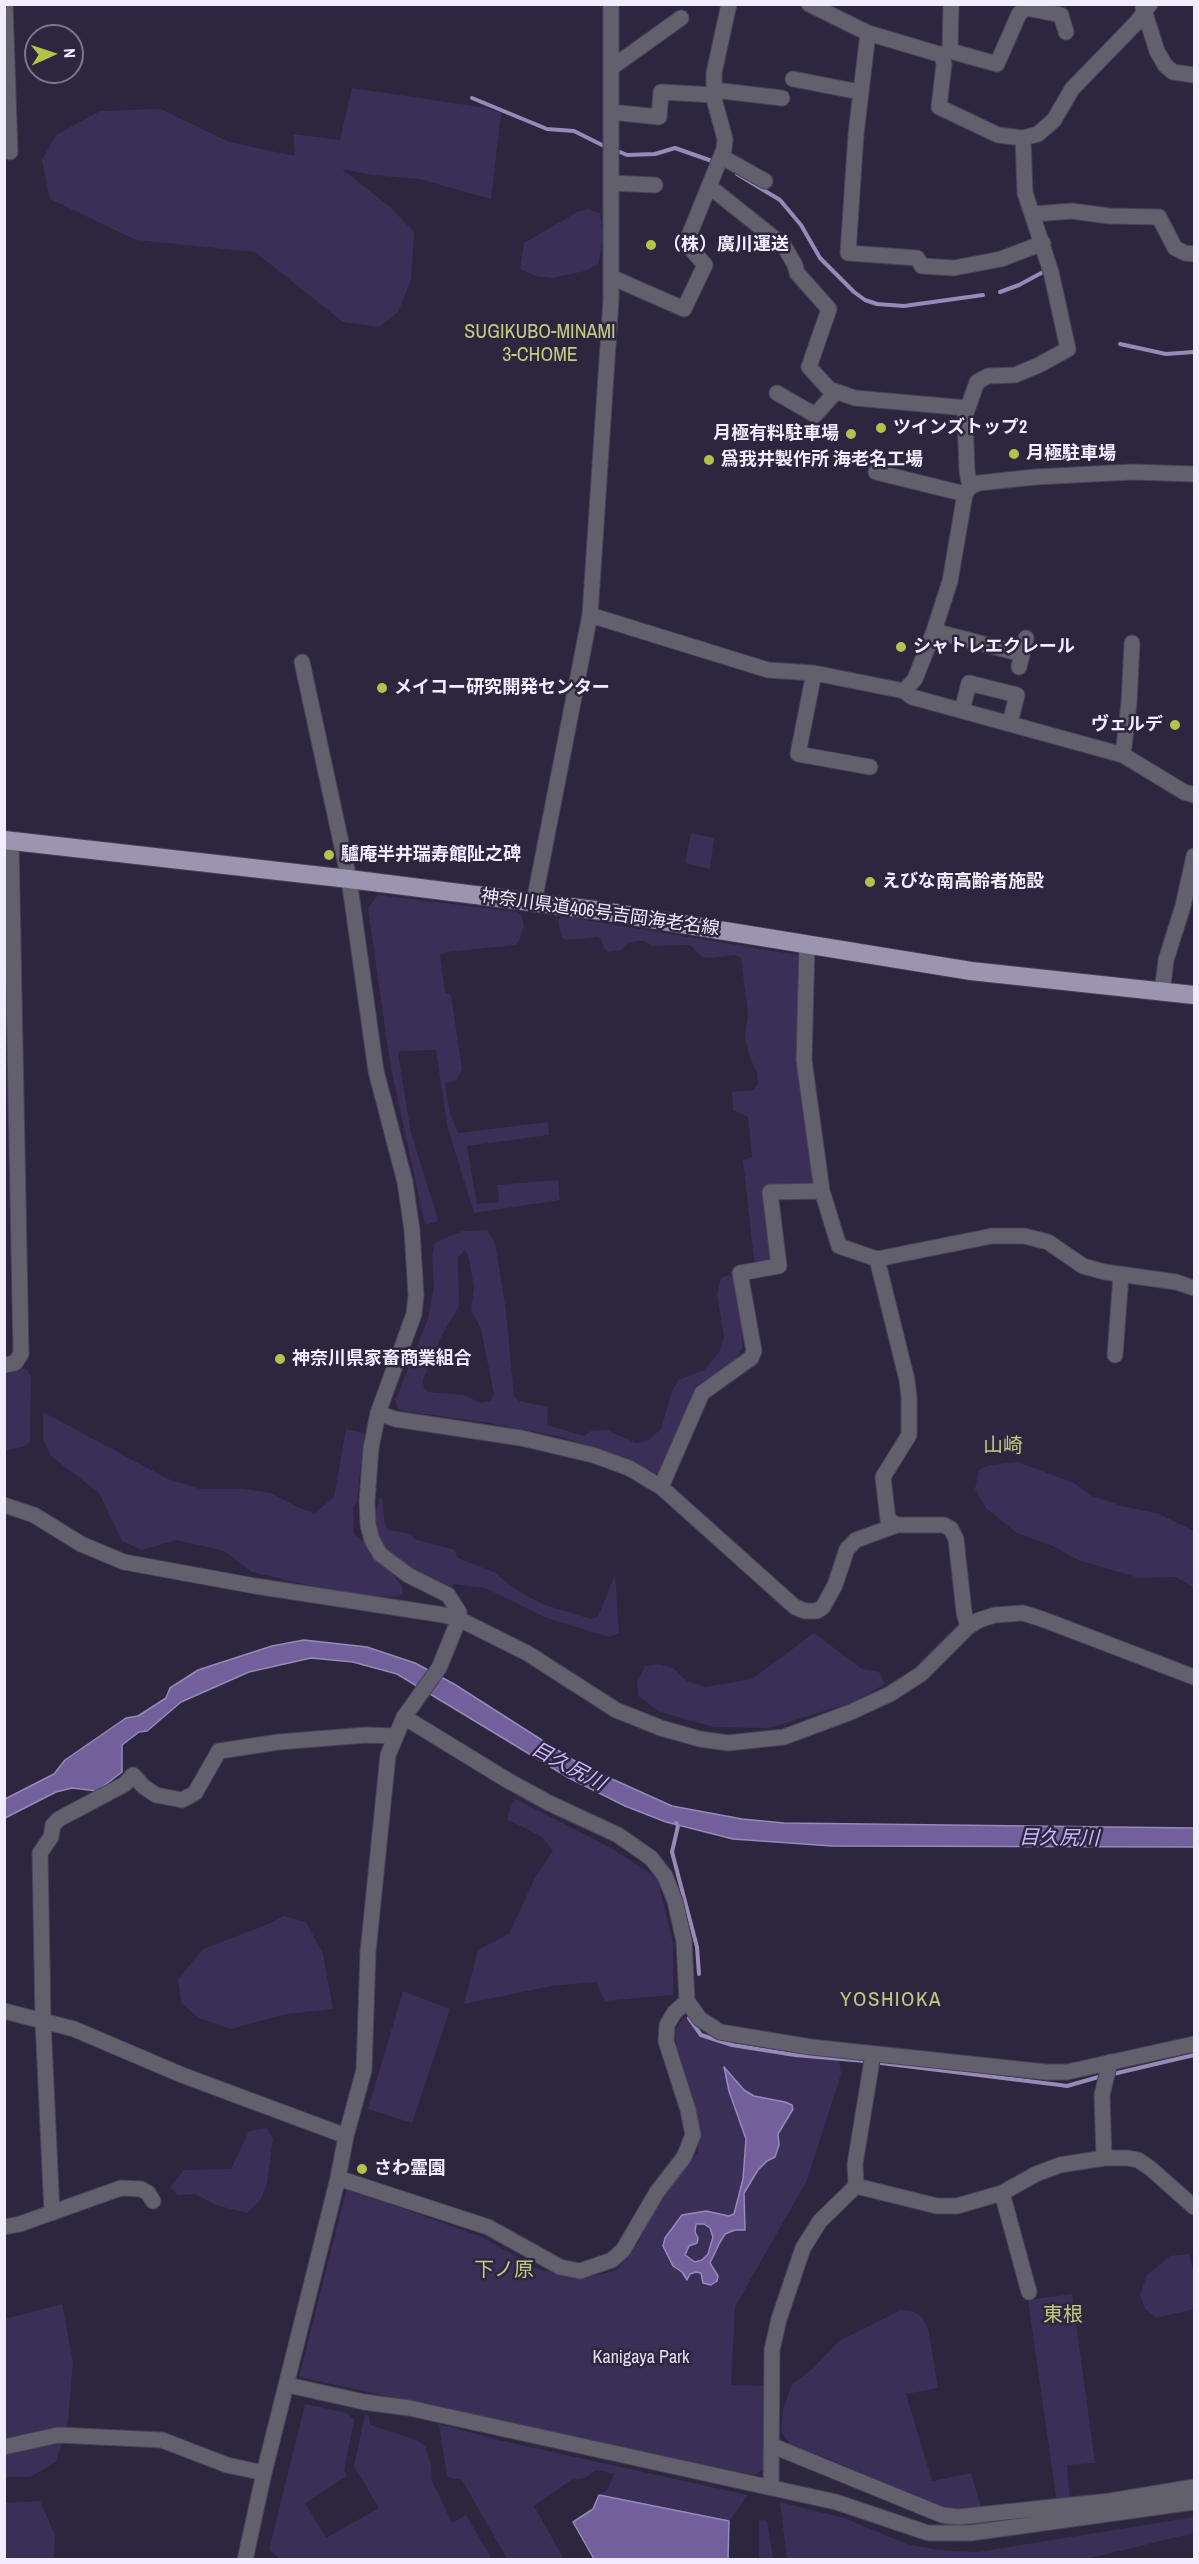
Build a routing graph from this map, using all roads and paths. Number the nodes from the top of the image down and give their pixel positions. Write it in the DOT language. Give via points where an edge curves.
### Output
graph roads {
  1 [pos="5,4"];
  2 [pos="611,4"];
  3 [pos="729,4"];
  4 [pos="809,4"];
  5 [pos="951,4"];
  6 [pos="1146,7"];
  7 [pos="681,18"];
  8 [pos="1066,32"];
  9 [pos="868,33"];
  10 [pos="946,53"];
  11 [pos="611,69"];
  12 [pos="1194,75"];
  13 [pos="793,79"];
  14 [pos="860,92"];
  15 [pos="714,93"];
  16 [pos="782,98"];
  17 [pos="611,112"];
  18 [pos="1023,138"];
  19 [pos="10,152"];
  20 [pos="722,157"];
  21 [pos="765,182"];
  22 [pos="611,183"];
  23 [pos="655,185"];
  24 [pos="710,187"];
  25 [pos="1034,214"];
  26 [pos="1043,243"];
  27 [pos="1194,254"];
  28 [pos="611,277"];
  29 [pos="836,392"];
  30 [pos="777,393"];
  31 [pos="967,408"];
  32 [pos="876,472"];
  33 [pos="1194,474"];
  34 [pos="968,490"];
  35 [pos="590,615"];
  36 [pos="934,631"];
  37 [pos="1026,638"];
  38 [pos="1132,643"];
  39 [pos="302,662"];
  40 [pos="814,673"];
  41 [pos="904,691"];
  42 [pos="962,710"];
  43 [pos="1010,723"];
  44 [pos="1122,755"];
  45 [pos="870,767"];
  46 [pos="1194,795"];
  47 [pos="8,841"];
  48 [pos="1194,856"];
  49 [pos="349,879"];
  50 [pos="534,902"];
  51 [pos="807,945"];
  52 [pos="1162,993"];
  53 [pos="1194,996"];
  54 [pos="822,1191"];
  55 [pos="877,1259"];
  56 [pos="1121,1275"];
  57 [pos="1194,1288"];
  58 [pos="1115,1355"];
  59 [pos="4,1365"];
  60 [pos="378,1413"];
  61 [pos="661,1487"];
  62 [pos="4,1505"];
  63 [pos="897,1525"];
  64 [pos="459,1619"];
  65 [pos="968,1627"];
  66 [pos="1194,1677"];
  67 [pos="407,1713"];
  68 [pos="394,1736"];
  69 [pos="687,2001"];
  70 [pos="4,2011"];
  71 [pos="43,2020"];
  72 [pos="1194,2044"];
  73 [pos="873,2054"];
  74 [pos="1110,2062"];
  75 [pos="346,2136"];
  76 [pos="1104,2158"];
  77 [pos="338,2178"];
  78 [pos="856,2186"];
  79 [pos="1002,2193"];
  80 [pos="153,2201"];
  81 [pos="1194,2207"];
  82 [pos="52,2213"];
  83 [pos="4,2227"];
  84 [pos="1029,2292"];
  85 [pos="288,2385"];
  86 [pos="772,2446"];
  87 [pos="4,2447"];
  88 [pos="264,2473"];
  89 [pos="771,2487"];
  90 [pos="1194,2487"];
  91 [pos="1194,2502"];
  92 [pos="245,2559"];
  1 -- 19 [label="street"];
  2 -- 11 [label="street"];
  3 -- 15 [label="street" via="714,73"];
  4 -- 9 [label="street"];
  5 -- 10 [label="street"];
  6 -- 12 [label="street" via="1157,51 1165,65 1173,72"];
  6 -- 18 [label="street" via="1072,89 1047,127"];
  7 -- 11 [label="street"];
  8 -- 10 [label="street" via="1061,15 1026,8 1019,14 997,64"];
  9 -- 10 [label="street"];
  9 -- 14 [label="street"];
  10 -- 18 [label="street" via="939,107 998,135"];
  11 -- 17 [label="street"];
  13 -- 14 [label="street"];
  14 -- 26 [label="street" via="848,253 917,258 922,266 954,268 982,264"];
  15 -- 16 [label="street"];
  15 -- 17 [label="street" via="661,92 659,117"];
  15 -- 20 [label="street" via="725,139"];
  17 -- 22 [label="street"];
  18 -- 25 [label="street" via="1025,193"];
  20 -- 21 [label="street"];
  20 -- 24 [label="street"];
  22 -- 23 [label="street"];
  22 -- 28 [label="street"];
  24 -- 28 [label="street" via="686,243 705,265 684,309"];
  24 -- 29 [label="street" via="784,246 797,273 829,309 809,367"];
  25 -- 26 [label="street"];
  25 -- 27 [label="street" via="1072,211 1159,217 1175,248"];
  26 -- 31 [label="street" via="1068,349 1015,375 988,376 977,382"];
  28 -- 35 [label="street"];
  29 -- 30 [label="street" via="815,416"];
  29 -- 31 [label="street" via="855,398"];
  31 -- 34 [label="street"];
  32 -- 34 [label="street"];
  33 -- 34 [label="street" via="1132,472 1035,477 980,483"];
  34 -- 36 [label="street" via="950,581"];
  35 -- 40 [label="street" via="768,670"];
  35 -- 50 [label="street"];
  36 -- 37 [label="street" via="1020,661"];
  36 -- 41 [label="street" via="915,679"];
  38 -- 44 [label="street" via="1130,703"];
  39 -- 49 [label="street"];
  40 -- 41 [label="street"];
  40 -- 45 [label="street" via="798,754"];
  41 -- 42 [label="street" via="912,697"];
  42 -- 43 [label="street"];
  42 -- 43 [label="street" via="969,683 1017,695"];
  43 -- 44 [label="street"];
  44 -- 46 [label="street"];
  47 -- 49 [label="main road, 神奈川県道406号吉岡海老名線"];
  47 -- 59 [label="street" via="21,1354 15,1363"];
  48 -- 52 [label="street" via="1166,960"];
  49 -- 50 [label="main road, 神奈川県道406号吉岡海老名線"];
  49 -- 60 [label="street" via="376,1071 405,1182 416,1284 414,1314"];
  50 -- 51 [label="main road, 神奈川県道406号吉岡海老名線"];
  51 -- 52 [label="main road, 神奈川県道406号吉岡海老名線" via="971,971"];
  51 -- 54 [label="street" via="804,1060"];
  52 -- 53 [label="main road, 神奈川県道406号吉岡海老名線"];
  54 -- 55 [label="street" via="839,1246"];
  54 -- 61 [label="street" via="770,1192 779,1266 740,1273 754,1351 751,1358 702,1392"];
  55 -- 56 [label="street" via="992,1236 1024,1236 1047,1242 1083,1266"];
  55 -- 63 [label="street" via="908,1380 909,1435 883,1477 888,1520"];
  56 -- 57 [label="street"];
  56 -- 58 [label="street"];
  60 -- 61 [label="street" via="593,1455 629,1468"];
  60 -- 64 [label="street" via="367,1501 372,1540 380,1554 408,1575 448,1595"];
  61 -- 63 [label="street" via="804,1611 817,1611 828,1599 847,1549 856,1540"];
  62 -- 64 [label="street" via="34,1515 81,1545 124,1562"];
  63 -- 65 [label="street" via="944,1525 951,1529 956,1539"];
  64 -- 65 [label="street" via="527,1653 616,1710 661,1728 728,1743 784,1737 890,1694 921,1674"];
  64 -- 67 [label="street" via="440,1668"];
  65 -- 66 [label="street" via="995,1615 1023,1613"];
  67 -- 68 [label="street"];
  67 -- 69 [label="street" via="517,1786 618,1835 651,1858 665,1876 675,1902 684,1941"];
  68 -- 71 [label="street" via="366,1734 219,1751 195,1793 182,1800 156,1795 133,1775 117,1789 60,1819 40,1853"];
  68 -- 75 [label="street" via="385,1771 372,1895 366,2060"];
  69 -- 73 [label="street" via="700,2019 720,2032"];
  69 -- 77 [label="street" via="674,2013 666,2041 693,2135 684,2157 657,2192 623,2250 612,2260 580,2271 560,2267 488,2227"];
  70 -- 71 [label="street"];
  71 -- 75 [label="street"];
  71 -- 82 [label="street"];
  72 -- 74 [label="street"];
  73 -- 74 [label="street" via="1046,2072 1067,2072"];
  73 -- 78 [label="street" via="855,2164"];
  74 -- 76 [label="street" via="1102,2095"];
  75 -- 77 [label="street"];
  76 -- 79 [label="street" via="1060,2165"];
  76 -- 81 [label="street" via="1138,2160"];
  77 -- 85 [label="street"];
  78 -- 79 [label="street" via="937,2206 957,2206"];
  78 -- 86 [label="street" via="820,2221 795,2267 772,2350"];
  79 -- 84 [label="street"];
  80 -- 82 [label="street" via="141,2189 121,2188"];
  82 -- 83 [label="street"];
  85 -- 88 [label="street"];
  85 -- 89 [label="street"];
  86 -- 89 [label="street"];
  86 -- 90 [label="street" via="942,2515 958,2517 1110,2501"];
  87 -- 88 [label="street" via="58,2434 162,2440 227,2465"];
  88 -- 92 [label="street"];
  89 -- 91 [label="street" via="836,2502 909,2528 945,2534"];
}
